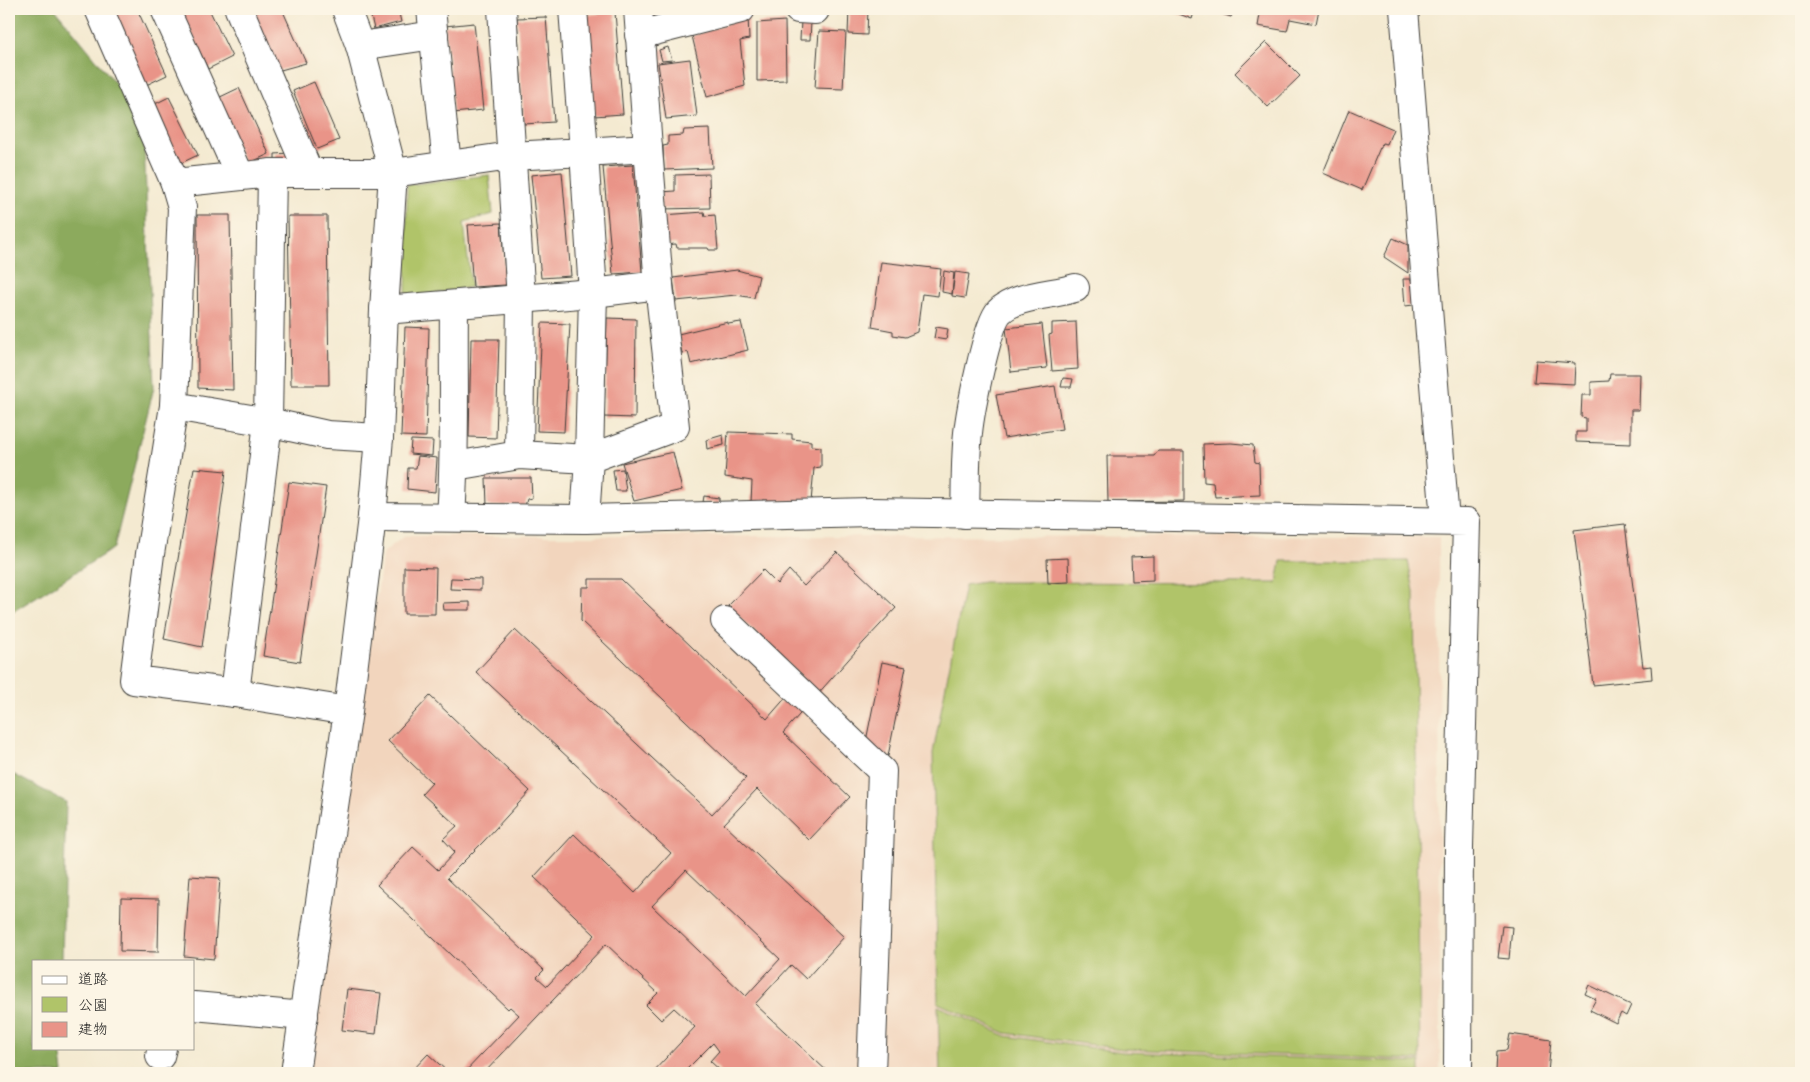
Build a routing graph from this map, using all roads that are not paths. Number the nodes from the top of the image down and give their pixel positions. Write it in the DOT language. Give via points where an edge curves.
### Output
graph roads {
  1 [pos="99,9"];
  2 [pos="165,9"];
  3 [pos="239,9"];
  4 [pos="346,9"];
  5 [pos="502,9"];
  6 [pos="573,9"];
  7 [pos="741,9"];
  8 [pos="1404,9"];
  9 [pos="432,22"];
  10 [pos="638,22"];
  11 [pos="360,46"];
  12 [pos="648,148"];
  13 [pos="584,152"];
  14 [pos="511,156"];
  15 [pos="447,165"];
  16 [pos="309,173"];
  17 [pos="393,173"];
  18 [pos="272,174"];
  19 [pos="240,176"];
  20 [pos="175,183"];
  21 [pos="659,285"];
  22 [pos="1075,288"];
  23 [pos="593,293"];
  24 [pos="521,299"];
  25 [pos="454,305"];
  26 [pos="384,310"];
  27 [pos="174,406"];
  28 [pos="268,422"];
  29 [pos="379,438"];
  30 [pos="519,455"];
  31 [pos="589,458"];
  32 [pos="455,466"];
  33 [pos="965,514"];
  34 [pos="372,517"];
  35 [pos="451,517"];
  36 [pos="585,519"];
  37 [pos="1445,521"];
  38 [pos="724,621"];
  39 [pos="235,692"];
  40 [pos="348,711"];
  41 [pos="195,1006"];
  42 [pos="304,1016"];
  43 [pos="295,1073"];
  44 [pos="871,1073"];
  45 [pos="1458,1073"];
  1 -- 20 [label="street"];
  2 -- 19 [label="street"];
  3 -- 16 [label="street"];
  4 -- 11 [label="street"];
  5 -- 14 [label="street"];
  6 -- 13 [label="street"];
  7 -- 10 [label="street"];
  8 -- 37 [label="street"];
  9 -- 11 [label="street"];
  9 -- 15 [label="street"];
  10 -- 12 [label="street"];
  11 -- 17 [label="street"];
  12 -- 13 [label="street"];
  12 -- 21 [label="street"];
  13 -- 14 [label="street"];
  13 -- 23 [label="street"];
  14 -- 15 [label="street"];
  14 -- 24 [label="street"];
  15 -- 17 [label="street"];
  16 -- 17 [label="street"];
  16 -- 18 [label="street"];
  17 -- 26 [label="street"];
  18 -- 19 [label="street"];
  18 -- 28 [label="street"];
  19 -- 20 [label="street"];
  20 -- 27 [label="street" via="182,207"];
  21 -- 23 [label="street"];
  21 -- 31 [label="street" via="675,427"];
  22 -- 33 [label="street" via="1006,306 994,319 984,348 968,433"];
  23 -- 24 [label="street"];
  23 -- 31 [label="street"];
  24 -- 25 [label="street"];
  24 -- 30 [label="street"];
  25 -- 26 [label="street"];
  25 -- 32 [label="street"];
  26 -- 29 [label="street"];
  27 -- 28 [label="street"];
  27 -- 39 [label="street" via="134,680"];
  28 -- 29 [label="street" via="327,435"];
  28 -- 39 [label="street"];
  29 -- 34 [label="street"];
  30 -- 31 [label="street"];
  30 -- 32 [label="street"];
  31 -- 36 [label="street"];
  32 -- 35 [label="street"];
  33 -- 36 [label="street" via="871,512"];
  33 -- 37 [label="street"];
  34 -- 35 [label="street"];
  34 -- 40 [label="street"];
  35 -- 36 [label="street"];
  37 -- 45 [label="street" via="1467,522 1459,837"];
  38 -- 44 [label="street" via="882,772"];
  39 -- 40 [label="street"];
  40 -- 42 [label="street"];
  41 -- 42 [label="street"];
  42 -- 43 [label="street"];
}
